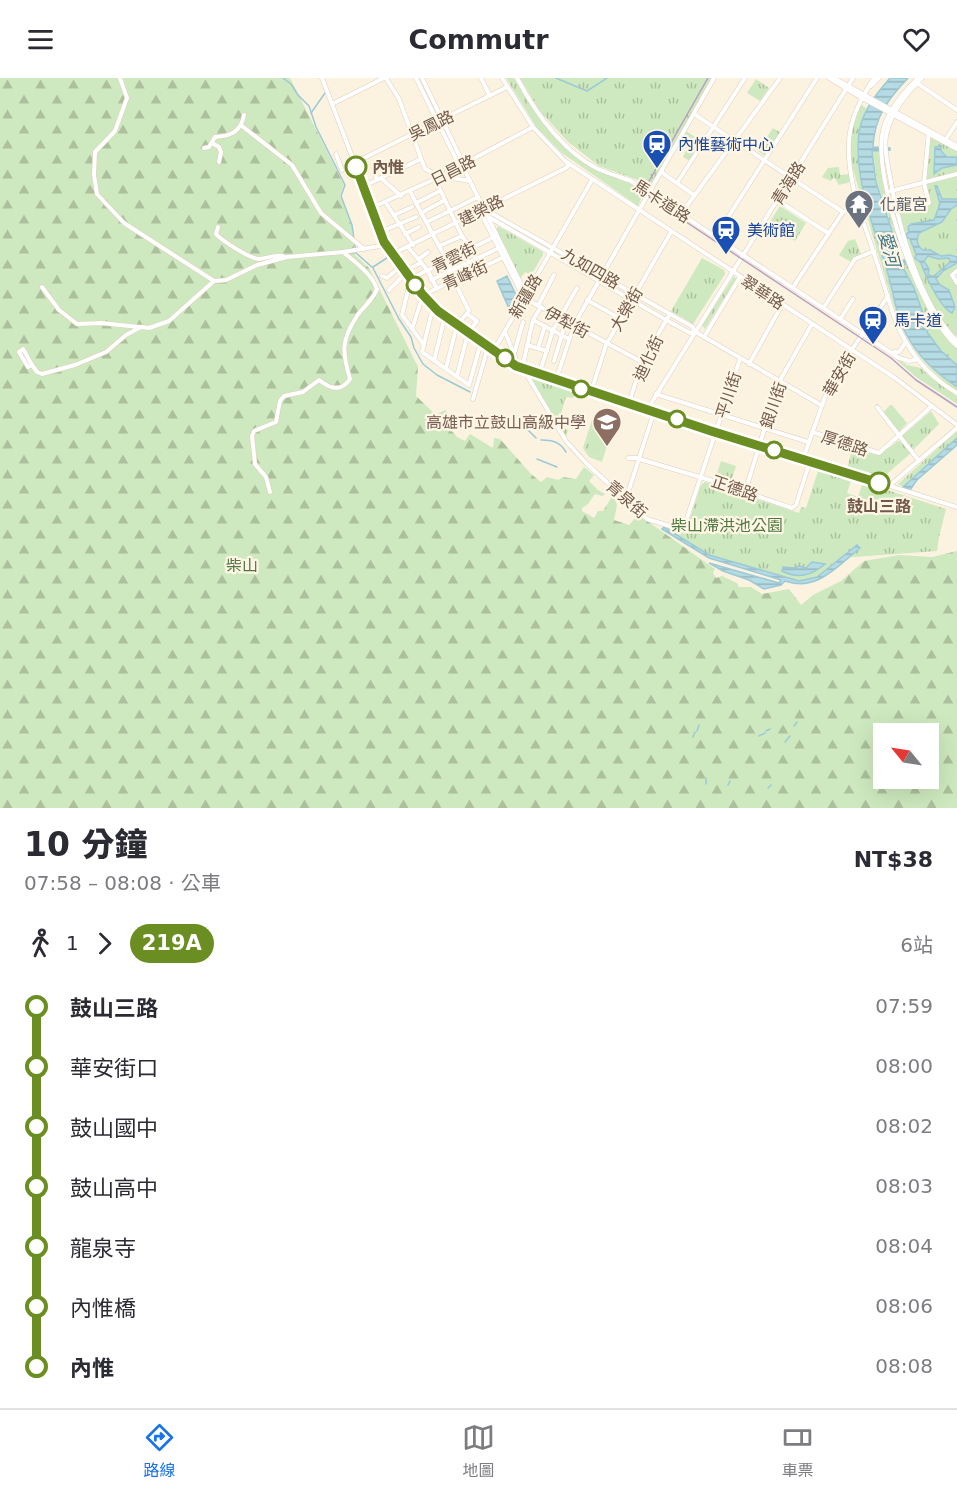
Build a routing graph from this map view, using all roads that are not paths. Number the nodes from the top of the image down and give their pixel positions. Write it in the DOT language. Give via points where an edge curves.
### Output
graph roads {
  1 [pos="120,78"];
  2 [pos="322,78"];
  3 [pos="385,78"];
  4 [pos="416,78"];
  5 [pos="422,78"];
  6 [pos="481,78"];
  7 [pos="502,78"];
  8 [pos="517,78"];
  9 [pos="714,78"];
  10 [pos="745,78"];
  11 [pos="780,78"];
  12 [pos="817,78"];
  13 [pos="828,78"];
  14 [pos="834,78"];
  15 [pos="853,78"];
  16 [pos="874,78"];
  17 [pos="879,78"];
  18 [pos="919,80"];
  19 [pos="507,87"];
  20 [pos="847,88"];
  21 [pos="866,90"];
  22 [pos="490,96"];
  23 [pos="864,98"];
  24 [pos="332,104"];
  25 [pos="957,110"];
  26 [pos="893,112"];
  27 [pos="694,114"];
  28 [pos="244,115"];
  29 [pos="440,121"];
  30 [pos="957,122"];
  31 [pos="242,126"];
  32 [pos="533,127"];
  33 [pos="714,127"];
  34 [pos="929,132"];
  35 [pos="413,134"];
  36 [pos="735,141"];
  37 [pos="944,141"];
  38 [pos="212,143"];
  39 [pos="204,148"];
  40 [pos="957,148"];
  41 [pos="336,154"];
  42 [pos="421,159"];
  43 [pos="764,160"];
  44 [pos="219,162"];
  45 [pos="354,163"];
  46 [pos="570,164"];
  47 [pos="397,165"];
  48 [pos="462,165"];
  49 [pos="342,170"];
  50 [pos="661,172"];
  51 [pos="957,174"];
  52 [pos="440,176"];
  53 [pos="791,178"];
  54 [pos="379,179"];
  55 [pos="435,179"];
  56 [pos="592,180"];
  57 [pos="470,181"];
  58 [pos="677,183"];
  59 [pos="924,183"];
  60 [pos="364,186"];
  61 [pos="410,191"];
  62 [pos="440,191"];
  63 [pos="890,191"];
  64 [pos="650,193"];
  65 [pos="694,195"];
  66 [pos="401,196"];
  67 [pos="478,197"];
  68 [pos="445,200"];
  69 [pos="777,200"];
  70 [pos="386,203"];
  71 [pos="416,203"];
  72 [pos="412,207"];
  73 [pos="371,208"];
  74 [pos="860,208"];
  75 [pos="484,209"];
  76 [pos="450,211"];
  77 [pos="639,211"];
  78 [pos="896,211"];
  79 [pos="843,212"];
  80 [pos="421,213"];
  81 [pos="681,214"];
  82 [pos="394,215"];
  83 [pos="487,216"];
  84 [pos="416,217"];
  85 [pos="427,222"];
  86 [pos="499,222"];
  87 [pos="456,223"];
  88 [pos="399,225"];
  89 [pos="218,227"];
  90 [pos="419,227"];
  91 [pos="494,230"];
  92 [pos="380,232"];
  93 [pos="671,232"];
  94 [pos="828,233"];
  95 [pos="405,234"];
  96 [pos="433,235"];
  97 [pos="462,236"];
  98 [pos="495,236"];
  99 [pos="716,236"];
  100 [pos="386,246"];
  101 [pos="411,246"];
  102 [pos="439,246"];
  103 [pos="499,248"];
  104 [pos="364,249"];
  105 [pos="471,249"];
  106 [pos="552,249"];
  107 [pos="874,251"];
  108 [pos="343,252"];
  109 [pos="428,252"];
  110 [pos="392,254"];
  111 [pos="743,254"];
  112 [pos="287,256"];
  113 [pos="505,256"];
  114 [pos="476,259"];
  115 [pos="420,261"];
  116 [pos="447,261"];
  117 [pos="401,266"];
  118 [pos="412,267"];
  119 [pos="480,269"];
  120 [pos="428,271"];
  121 [pos="957,271"];
  122 [pos="450,272"];
  123 [pos="732,272"];
  124 [pos="406,273"];
  125 [pos="555,275"];
  126 [pos="382,276"];
  127 [pos="601,277"];
  128 [pos="740,277"];
  129 [pos="410,279"];
  130 [pos="432,280"];
  131 [pos="214,281"];
  132 [pos="454,281"];
  133 [pos="957,283"];
  134 [pos="414,284"];
  135 [pos="42,286"];
  136 [pos="793,287"];
  137 [pos="577,288"];
  138 [pos="437,289"];
  139 [pos="389,290"];
  140 [pos="635,294"];
  141 [pos="423,295"];
  142 [pos="525,296"];
  143 [pos="888,296"];
  144 [pos="587,300"];
  145 [pos="632,300"];
  146 [pos="853,300"];
  147 [pos="782,305"];
  148 [pos="433,307"];
  149 [pos="540,307"];
  150 [pos="824,307"];
  151 [pos="467,314"];
  152 [pos="670,314"];
  153 [pos="445,316"];
  154 [pos="561,318"];
  155 [pos="841,318"];
  156 [pos="621,319"];
  157 [pos="533,320"];
  158 [pos="667,320"];
  159 [pos="566,321"];
  160 [pos="523,322"];
  161 [pos="812,324"];
  162 [pos="457,325"];
  163 [pos="573,325"];
  164 [pos="545,326"];
  165 [pos="141,327"];
  166 [pos="412,330"];
  167 [pos="553,330"];
  168 [pos="505,331"];
  169 [pos="694,332"];
  170 [pos="468,333"];
  171 [pos="863,333"];
  172 [pos="562,335"];
  173 [pos="704,337"];
  174 [pos="569,339"];
  175 [pos="481,342"];
  176 [pos="906,342"];
  177 [pos="607,343"];
  178 [pos="956,343"];
  179 [pos="424,345"];
  180 [pos="527,345"];
  181 [pos="488,346"];
  182 [pos="538,348"];
  183 [pos="494,350"];
  184 [pos="852,350"];
  185 [pos="888,350"];
  186 [pos="547,351"];
  187 [pos="514,354"];
  188 [pos="740,359"];
  189 [pos="918,359"];
  190 [pos="434,360"];
  191 [pos="554,362"];
  192 [pos="642,362"];
  193 [pos="749,364"];
  194 [pos="32,366"];
  195 [pos="446,368"];
  196 [pos="522,369"];
  197 [pos="539,375"];
  198 [pos="457,376"];
  199 [pos="556,380"];
  200 [pos="779,382"];
  201 [pos="591,392"];
  202 [pos="656,393"];
  203 [pos="957,393"];
  204 [pos="473,399"];
  205 [pos="629,403"];
  206 [pos="821,405"];
  207 [pos="932,406"];
  208 [pos="877,407"];
  209 [pos="647,410"];
  210 [pos="654,412"];
  211 [pos="722,416"];
  212 [pos="957,426"];
  213 [pos="764,429"];
  214 [pos="716,432"];
  215 [pos="812,432"];
  216 [pos="899,436"];
  217 [pos="808,442"];
  218 [pos="759,445"];
  219 [pos="628,458"];
  220 [pos="640,459"];
  221 [pos="803,459"];
  222 [pos="810,461"];
  223 [pos="919,461"];
  224 [pos="701,477"];
  225 [pos="889,486"];
  226 [pos="270,492"];
  227 [pos="745,492"];
  228 [pos="625,501"];
  229 [pos="957,507"];
  1 -- 131 [label="street" via="127,98 115,131 95,152 97,194 124,223"];
  2 -- 24 [label="street"];
  3 -- 24 [label="street"];
  3 -- 35 [label="street" via="399,99"];
  4 -- 29 [label="street"];
  5 -- 29 [label="street"];
  6 -- 22 [label="street"];
  7 -- 19 [label="street, 翠華路"];
  8 -- 64 [label="street, 馬卡道路" via="563,143 594,167"];
  9 -- 27 [label="street"];
  10 -- 33 [label="street"];
  11 -- 36 [label="street"];
  12 -- 43 [label="street"];
  13 -- 20 [label="street"];
  14 -- 20 [label="street"];
  15 -- 20 [label="street, 青海路"];
  16 -- 21 [label="street"];
  17 -- 21 [label="street"];
  18 -- 25 [label="street"];
  18 -- 26 [label="street" via="903,94"];
  19 -- 22 [label="street, 吳鳳路"];
  19 -- 32 [label="street, 翠華路"];
  20 -- 23 [label="street"];
  20 -- 53 [label="street, 青海路"];
  21 -- 23 [label="street"];
  22 -- 29 [label="street, 吳鳳路"];
  23 -- 26 [label="street"];
  23 -- 74 [label="street" via="854,117 849,140 849,166"];
  24 -- 45 [label="street"];
  26 -- 34 [label="street"];
  26 -- 63 [label="street" via="885,143"];
  27 -- 33 [label="street"];
  27 -- 50 [label="street"];
  28 -- 31 [label="street"];
  29 -- 35 [label="street, 吳鳳路"];
  29 -- 48 [label="street"];
  30 -- 37 [label="street"];
  31 -- 38 [label="street" via="229,136 216,137"];
  31 -- 104 [label="street" via="292,165 321,213"];
  32 -- 46 [label="street, 翠華路"];
  32 -- 48 [label="street, 日昌路"];
  33 -- 36 [label="street"];
  33 -- 58 [label="street"];
  34 -- 37 [label="street"];
  34 -- 59 [label="street"];
  35 -- 42 [label="street"];
  35 -- 45 [label="street, 吳鳳路"];
  36 -- 43 [label="street"];
  36 -- 65 [label="street"];
  37 -- 40 [label="street"];
  38 -- 39 [label="street"];
  38 -- 44 [label="street" via="221,152"];
  41 -- 49 [label="street"];
  42 -- 52 [label="street" via="425,169"];
  42 -- 54 [label="street"];
  43 -- 53 [label="street"];
  43 -- 99 [label="street"];
  45 -- 60 [label="street"];
  46 -- 56 [label="street, 翠華路"];
  46 -- 75 [label="street, 建榮路"];
  47 -- 54 [label="street" via="374,168"];
  48 -- 52 [label="street, 日昌路"];
  48 -- 57 [label="street"];
  50 -- 58 [label="street"];
  50 -- 64 [label="street"];
  51 -- 59 [label="street"];
  52 -- 55 [label="street, 日昌路"];
  52 -- 57 [label="street"];
  53 -- 69 [label="street, 青海路"];
  53 -- 79 [label="street"];
  54 -- 60 [label="street"];
  54 -- 66 [label="street"];
  55 -- 61 [label="street, 日昌路"];
  55 -- 62 [label="street"];
  56 -- 77 [label="street, 翠華路"];
  56 -- 106 [label="street, 新疆路"];
  57 -- 67 [label="street"];
  58 -- 65 [label="street"];
  59 -- 63 [label="street"];
  59 -- 78 [label="street" via="929,203"];
  60 -- 73 [label="street"];
  61 -- 66 [label="street, 日昌路"];
  61 -- 71 [label="street"];
  62 -- 68 [label="street"];
  62 -- 71 [label="street"];
  63 -- 78 [label="street"];
  63 -- 178 [label="street" via="900,239 920,287 938,322"];
  64 -- 77 [label="street"];
  64 -- 81 [label="street, 馬卡道路"];
  65 -- 81 [label="street"];
  66 -- 70 [label="street, 日昌路"];
  67 -- 75 [label="street"];
  67 -- 76 [label="street"];
  68 -- 76 [label="street"];
  68 -- 80 [label="street"];
  69 -- 94 [label="street"];
  69 -- 111 [label="street, 青海路"];
  70 -- 73 [label="street, 日昌路"];
  70 -- 82 [label="street"];
  71 -- 80 [label="street"];
  72 -- 82 [label="street"];
  73 -- 92 [label="street"];
  74 -- 79 [label="street"];
  74 -- 107 [label="street"];
  75 -- 83 [label="street"];
  75 -- 87 [label="street, 建榮路"];
  75 -- 98 [label="street" via="484,219"];
  75 -- 106 [label="street, 九如四路"];
  76 -- 85 [label="street"];
  76 -- 87 [label="street"];
  77 -- 93 [label="street, 翠華路"];
  77 -- 127 [label="street"];
  78 -- 178 [label="street" via="912,261 934,309"];
  79 -- 94 [label="street"];
  80 -- 85 [label="street"];
  81 -- 99 [label="street, 馬卡道路"];
  82 -- 88 [label="street"];
  83 -- 86 [label="street, 九如四路"];
  83 -- 91 [label="street"];
  84 -- 88 [label="street"];
  85 -- 96 [label="street"];
  86 -- 91 [label="street"];
  86 -- 106 [label="street, 九如四路"];
  87 -- 96 [label="street, 建榮路"];
  87 -- 97 [label="street"];
  88 -- 92 [label="street"];
  88 -- 95 [label="street"];
  89 -- 112 [label="street" via="216,234 220,239 251,257"];
  90 -- 95 [label="street"];
  91 -- 98 [label="street"];
  92 -- 100 [label="street"];
  93 -- 123 [label="street, 翠華路"];
  93 -- 140 [label="street, 大榮街"];
  94 -- 136 [label="street"];
  95 -- 101 [label="street"];
  96 -- 101 [label="street, 建榮路"];
  96 -- 102 [label="street"];
  97 -- 102 [label="street"];
  97 -- 105 [label="street"];
  98 -- 103 [label="street"];
  98 -- 105 [label="street, 青雲街"];
  98 -- 113 [label="street"];
  99 -- 111 [label="street, 馬卡道路"];
  100 -- 104 [label="street"];
  100 -- 110 [label="street"];
  101 -- 110 [label="street, 建榮路"];
  101 -- 115 [label="street"];
  102 -- 116 [label="street"];
  103 -- 113 [label="street"];
  103 -- 114 [label="street"];
  104 -- 108 [label="street"];
  105 -- 114 [label="street"];
  105 -- 116 [label="street, 青雲街"];
  106 -- 127 [label="street, 九如四路"];
  106 -- 142 [label="street, 新疆路"];
  107 -- 143 [label="street"];
  107 -- 150 [label="street" via="855,259"];
  108 -- 112 [label="street"];
  108 -- 226 [label="street" via="377,290 357,316 346,339 343,356 350,379 336,389 319,380 303,392 284,396 276,422 254,431 255,464 266,477"];
  109 -- 115 [label="street"];
  110 -- 117 [label="street"];
  111 -- 123 [label="street, 青海路"];
  111 -- 136 [label="street, 馬卡道路"];
  112 -- 131 [label="street"];
  113 -- 119 [label="street, 青峰街"];
  113 -- 142 [label="street"];
  114 -- 119 [label="street"];
  114 -- 122 [label="street"];
  115 -- 118 [label="street"];
  115 -- 120 [label="street"];
  116 -- 120 [label="street, 青雲街"];
  116 -- 122 [label="street"];
  117 -- 124 [label="street"];
  117 -- 126 [label="street" via="393,275"];
  119 -- 132 [label="street, 青峰街"];
  120 -- 129 [label="street, 青雲街"];
  120 -- 130 [label="street"];
  121 -- 133 [label="street" via="952,275"];
  122 -- 130 [label="street"];
  122 -- 132 [label="street"];
  123 -- 128 [label="street, 翠華路"];
  123 -- 169 [label="street, 青海路"];
  124 -- 129 [label="street"];
  124 -- 139 [label="street"];
  125 -- 149 [label="street"];
  127 -- 140 [label="street, 九如四路"];
  127 -- 144 [label="street"];
  127 -- 145 [label="street, 九如四路"];
  128 -- 147 [label="street, 翠華路"];
  128 -- 173 [label="street"];
  129 -- 134 [label="street"];
  130 -- 138 [label="street"];
  131 -- 165 [label="street" via="169,321"];
  132 -- 138 [label="street, 青峰街"];
  132 -- 151 [label="street"];
  134 -- 141 [label="street"];
  134 -- 166 [label="street" via="408,290 402,314"];
  135 -- 165 [label="street" via="59,310 76,324"];
  136 -- 150 [label="street, 馬卡道路"];
  137 -- 154 [label="street"];
  138 -- 141 [label="street, 青峰街"];
  140 -- 145 [label="street, 大榮街"];
  140 -- 152 [label="street, 九如四路"];
  141 -- 148 [label="street"];
  141 -- 166 [label="street"];
  142 -- 149 [label="street, 伊犁街"];
  142 -- 168 [label="street, 新疆路"];
  143 -- 171 [label="street, 華安街"];
  143 -- 176 [label="street"];
  144 -- 156 [label="street"];
  144 -- 163 [label="street"];
  145 -- 156 [label="street, 大榮街"];
  145 -- 158 [label="street, 九如四路"];
  146 -- 155 [label="street"];
  147 -- 161 [label="street, 翠華路"];
  147 -- 193 [label="street"];
  148 -- 153 [label="street"];
  148 -- 179 [label="street"];
  149 -- 154 [label="street, 伊犁街"];
  149 -- 157 [label="street"];
  150 -- 155 [label="street, 馬卡道路"];
  151 -- 162 [label="street"];
  151 -- 170 [label="street" via="477,321"];
  152 -- 158 [label="street, 迪化街"];
  152 -- 169 [label="street, 九如四路" via="693,327"];
  153 -- 162 [label="street"];
  153 -- 190 [label="street"];
  154 -- 159 [label="street, 伊犁街"];
  154 -- 167 [label="street"];
  155 -- 171 [label="street, 馬卡道路"];
  156 -- 177 [label="street, 大榮街"];
  157 -- 164 [label="street"];
  157 -- 180 [label="street"];
  158 -- 169 [label="street, 九如四路"];
  158 -- 192 [label="street, 迪化街"];
  159 -- 163 [label="street, 伊犁街"];
  159 -- 172 [label="street"];
  160 -- 187 [label="street"];
  161 -- 184 [label="street, 翠華路"];
  161 -- 200 [label="street, 銀川街"];
  162 -- 170 [label="street"];
  162 -- 195 [label="street"];
  163 -- 174 [label="street"];
  163 -- 177 [label="street, 伊犁街"];
  164 -- 167 [label="street"];
  164 -- 182 [label="street"];
  165 -- 194 [label="street" via="106,352 75,365 42,374"];
  166 -- 179 [label="street"];
  167 -- 172 [label="street"];
  167 -- 186 [label="street"];
  168 -- 183 [label="street, 新疆路"];
  168 -- 187 [label="street, 青泉街"];
  169 -- 173 [label="street, 九如四路"];
  169 -- 202 [label="street, 青海路"];
  170 -- 175 [label="street"];
  170 -- 198 [label="street"];
  171 -- 184 [label="street, 華安街"];
  171 -- 185 [label="street, 馬卡道路"];
  172 -- 174 [label="street"];
  172 -- 191 [label="street"];
  173 -- 188 [label="street, 九如四路"];
  174 -- 199 [label="street"];
  175 -- 181 [label="street"];
  175 -- 198 [label="street" via="469,385"];
  176 -- 185 [label="street" via="898,353"];
  176 -- 189 [label="street"];
  177 -- 192 [label="street, 伊犁街"];
  177 -- 201 [label="street, 大榮街"];
  179 -- 190 [label="street" via="422,352"];
  180 -- 182 [label="street"];
  180 -- 196 [label="street"];
  181 -- 183 [label="street"];
  181 -- 204 [label="street"];
  182 -- 186 [label="street"];
  183 -- 196 [label="street"];
  184 -- 206 [label="street, 華安街"];
  184 -- 207 [label="street, 翠華路"];
  185 -- 189 [label="street, 馬卡道路" via="905,360"];
  186 -- 197 [label="street"];
  187 -- 196 [label="street, 青泉街"];
  188 -- 193 [label="street, 九如四路"];
  188 -- 211 [label="street, 平川街"];
  189 -- 203 [label="street"];
  190 -- 195 [label="street"];
  192 -- 205 [label="street, 迪化街"];
  193 -- 200 [label="street, 九如四路"];
  195 -- 198 [label="street"];
  196 -- 197 [label="street"];
  196 -- 228 [label="street, 青泉街" via="566,441"];
  197 -- 199 [label="street"];
  199 -- 201 [label="street"];
  200 -- 206 [label="street, 九如四路"];
  200 -- 213 [label="street, 銀川街"];
  201 -- 205 [label="street"];
  202 -- 209 [label="street, 青海路"];
  202 -- 211 [label="street"];
  205 -- 209 [label="street"];
  206 -- 215 [label="street, 華安街"];
  207 -- 212 [label="street, 翠華路"];
  207 -- 216 [label="street, 厚德路"];
  208 -- 216 [label="street"];
  209 -- 210 [label="street"];
  210 -- 214 [label="street"];
  210 -- 220 [label="street"];
  211 -- 213 [label="street"];
  211 -- 214 [label="street, 平川街"];
  212 -- 223 [label="street"];
  213 -- 217 [label="street"];
  213 -- 218 [label="street, 銀川街"];
  214 -- 218 [label="street"];
  214 -- 224 [label="street, 青泉街"];
  215 -- 216 [label="street, 厚德路" via="876,453"];
  215 -- 217 [label="street, 華安街"];
  216 -- 223 [label="street"];
  217 -- 221 [label="street, 華安街"];
  218 -- 221 [label="street"];
  218 -- 227 [label="street, 銀川街"];
  219 -- 220 [label="street, 正德路"];
  220 -- 224 [label="street, 正德路"];
  220 -- 228 [label="street"];
  221 -- 222 [label="street"];
  222 -- 225 [label="street"];
  222 -- 227 [label="street, 正德路" via="794,507"];
  223 -- 225 [label="street"];
  224 -- 227 [label="street, 正德路"];
  224 -- 228 [label="street, 青泉街" via="684,530 648,519"];
  225 -- 229 [label="street"];
}
